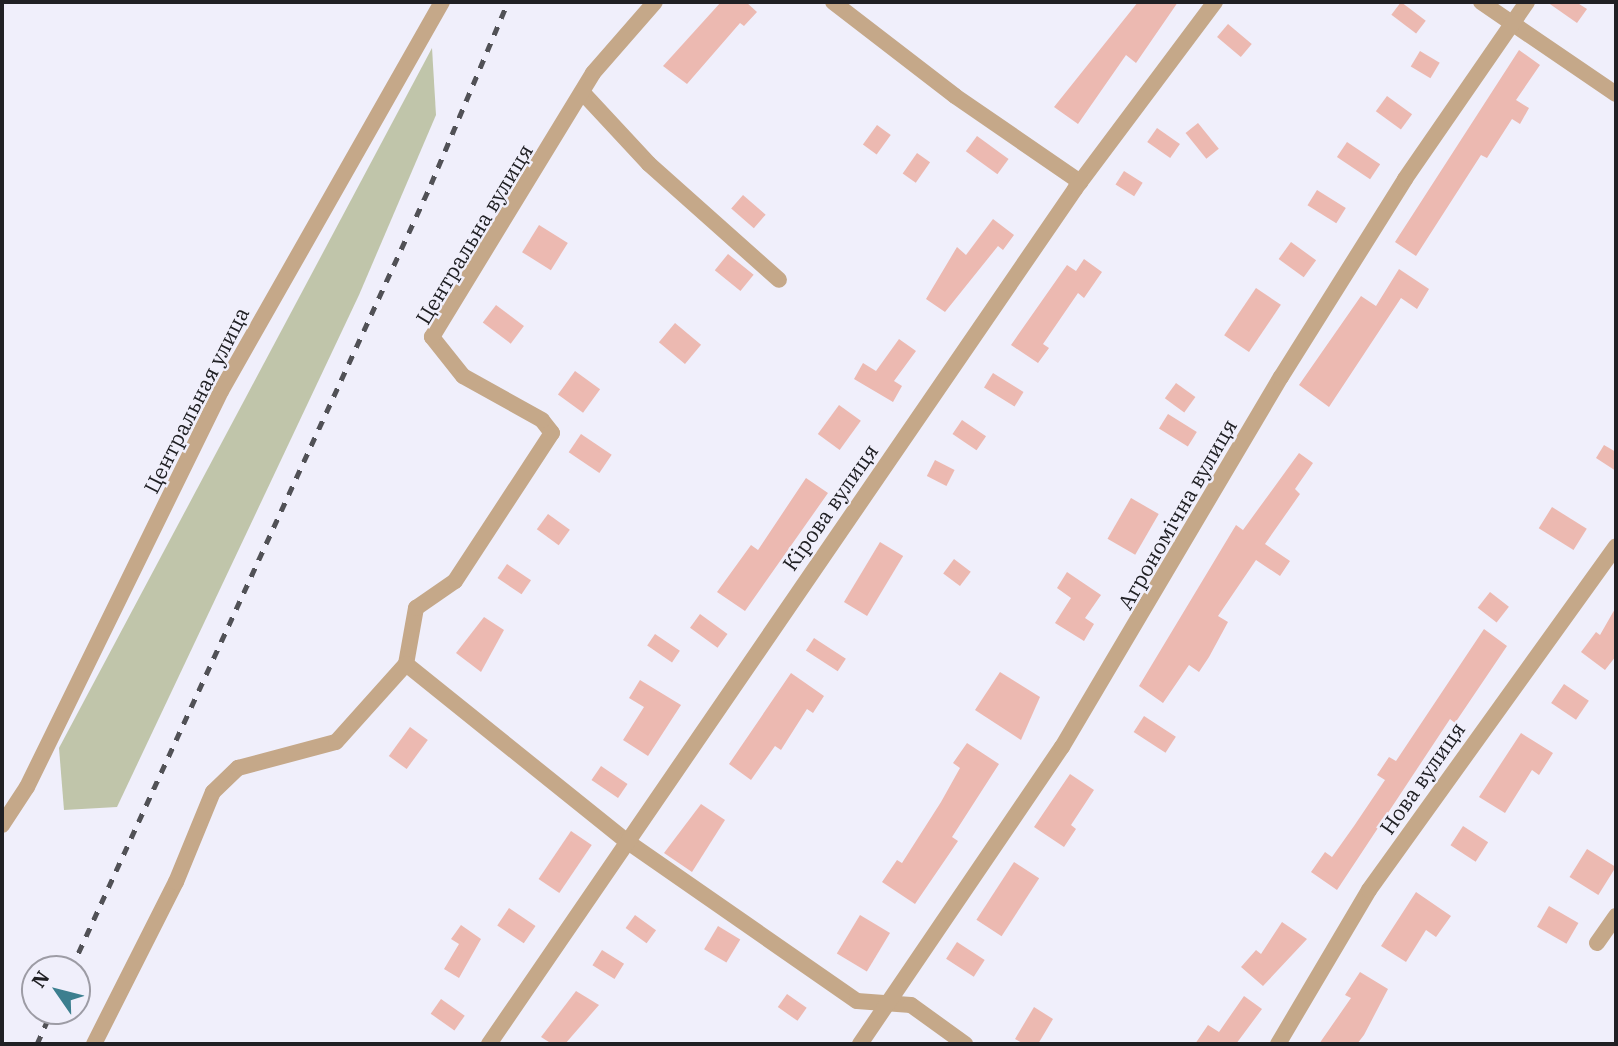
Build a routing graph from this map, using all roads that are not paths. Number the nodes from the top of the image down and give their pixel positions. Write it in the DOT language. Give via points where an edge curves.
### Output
graph roads {
  1 [pos="442,2"];
  2 [pos="655,2"];
  3 [pos="833,2"];
  4 [pos="1215,2"];
  5 [pos="1481,2"];
  6 [pos="1527,2"];
  7 [pos="1511,25"];
  8 [pos="583,93"];
  9 [pos="1616,93"];
  10 [pos="1080,182"];
  11 [pos="779,280"];
  12 [pos="1616,546"];
  13 [pos="406,664"];
  14 [pos="2,825"];
  15 [pos="625,840"];
  16 [pos="1616,916"];
  17 [pos="1597,943"];
  18 [pos="888,1001"];
  19 [pos="94,1044"];
  20 [pos="489,1044"];
  21 [pos="860,1044"];
  22 [pos="965,1044"];
  23 [pos="1278,1044"];
  1 -- 14 [label="street, Центральная улица" via="222,391 27,787"];
  2 -- 8 [label="street, Центральна вулиця" via="593,73"];
  3 -- 10 [label="street" via="955,96"];
  4 -- 10 [label="street, Кірова вулиця"];
  5 -- 7 [label="street"];
  6 -- 7 [label="street, Агрономічна вулиця"];
  7 -- 9 [label="street"];
  7 -- 18 [label="street, Агрономічна вулиця" via="1405,179 1281,377 1062,747"];
  8 -- 11 [label="street" via="649,164"];
  8 -- 13 [label="street, Центральна вулиця" via="432,337 463,376 542,420 552,433 455,581 416,608"];
  10 -- 15 [label="street, Кірова вулиця"];
  12 -- 23 [label="street, Нова вулиця" via="1369,890"];
  13 -- 15 [label="street"];
  13 -- 19 [label="street" via="337,743 238,768 213,792 182,870"];
  15 -- 18 [label="street" via="857,1000"];
  15 -- 20 [label="street, Кірова вулиця"];
  16 -- 17 [label="street"];
  18 -- 21 [label="street, Агрономічна вулиця"];
  18 -- 22 [label="street" via="911,1005"];
}
